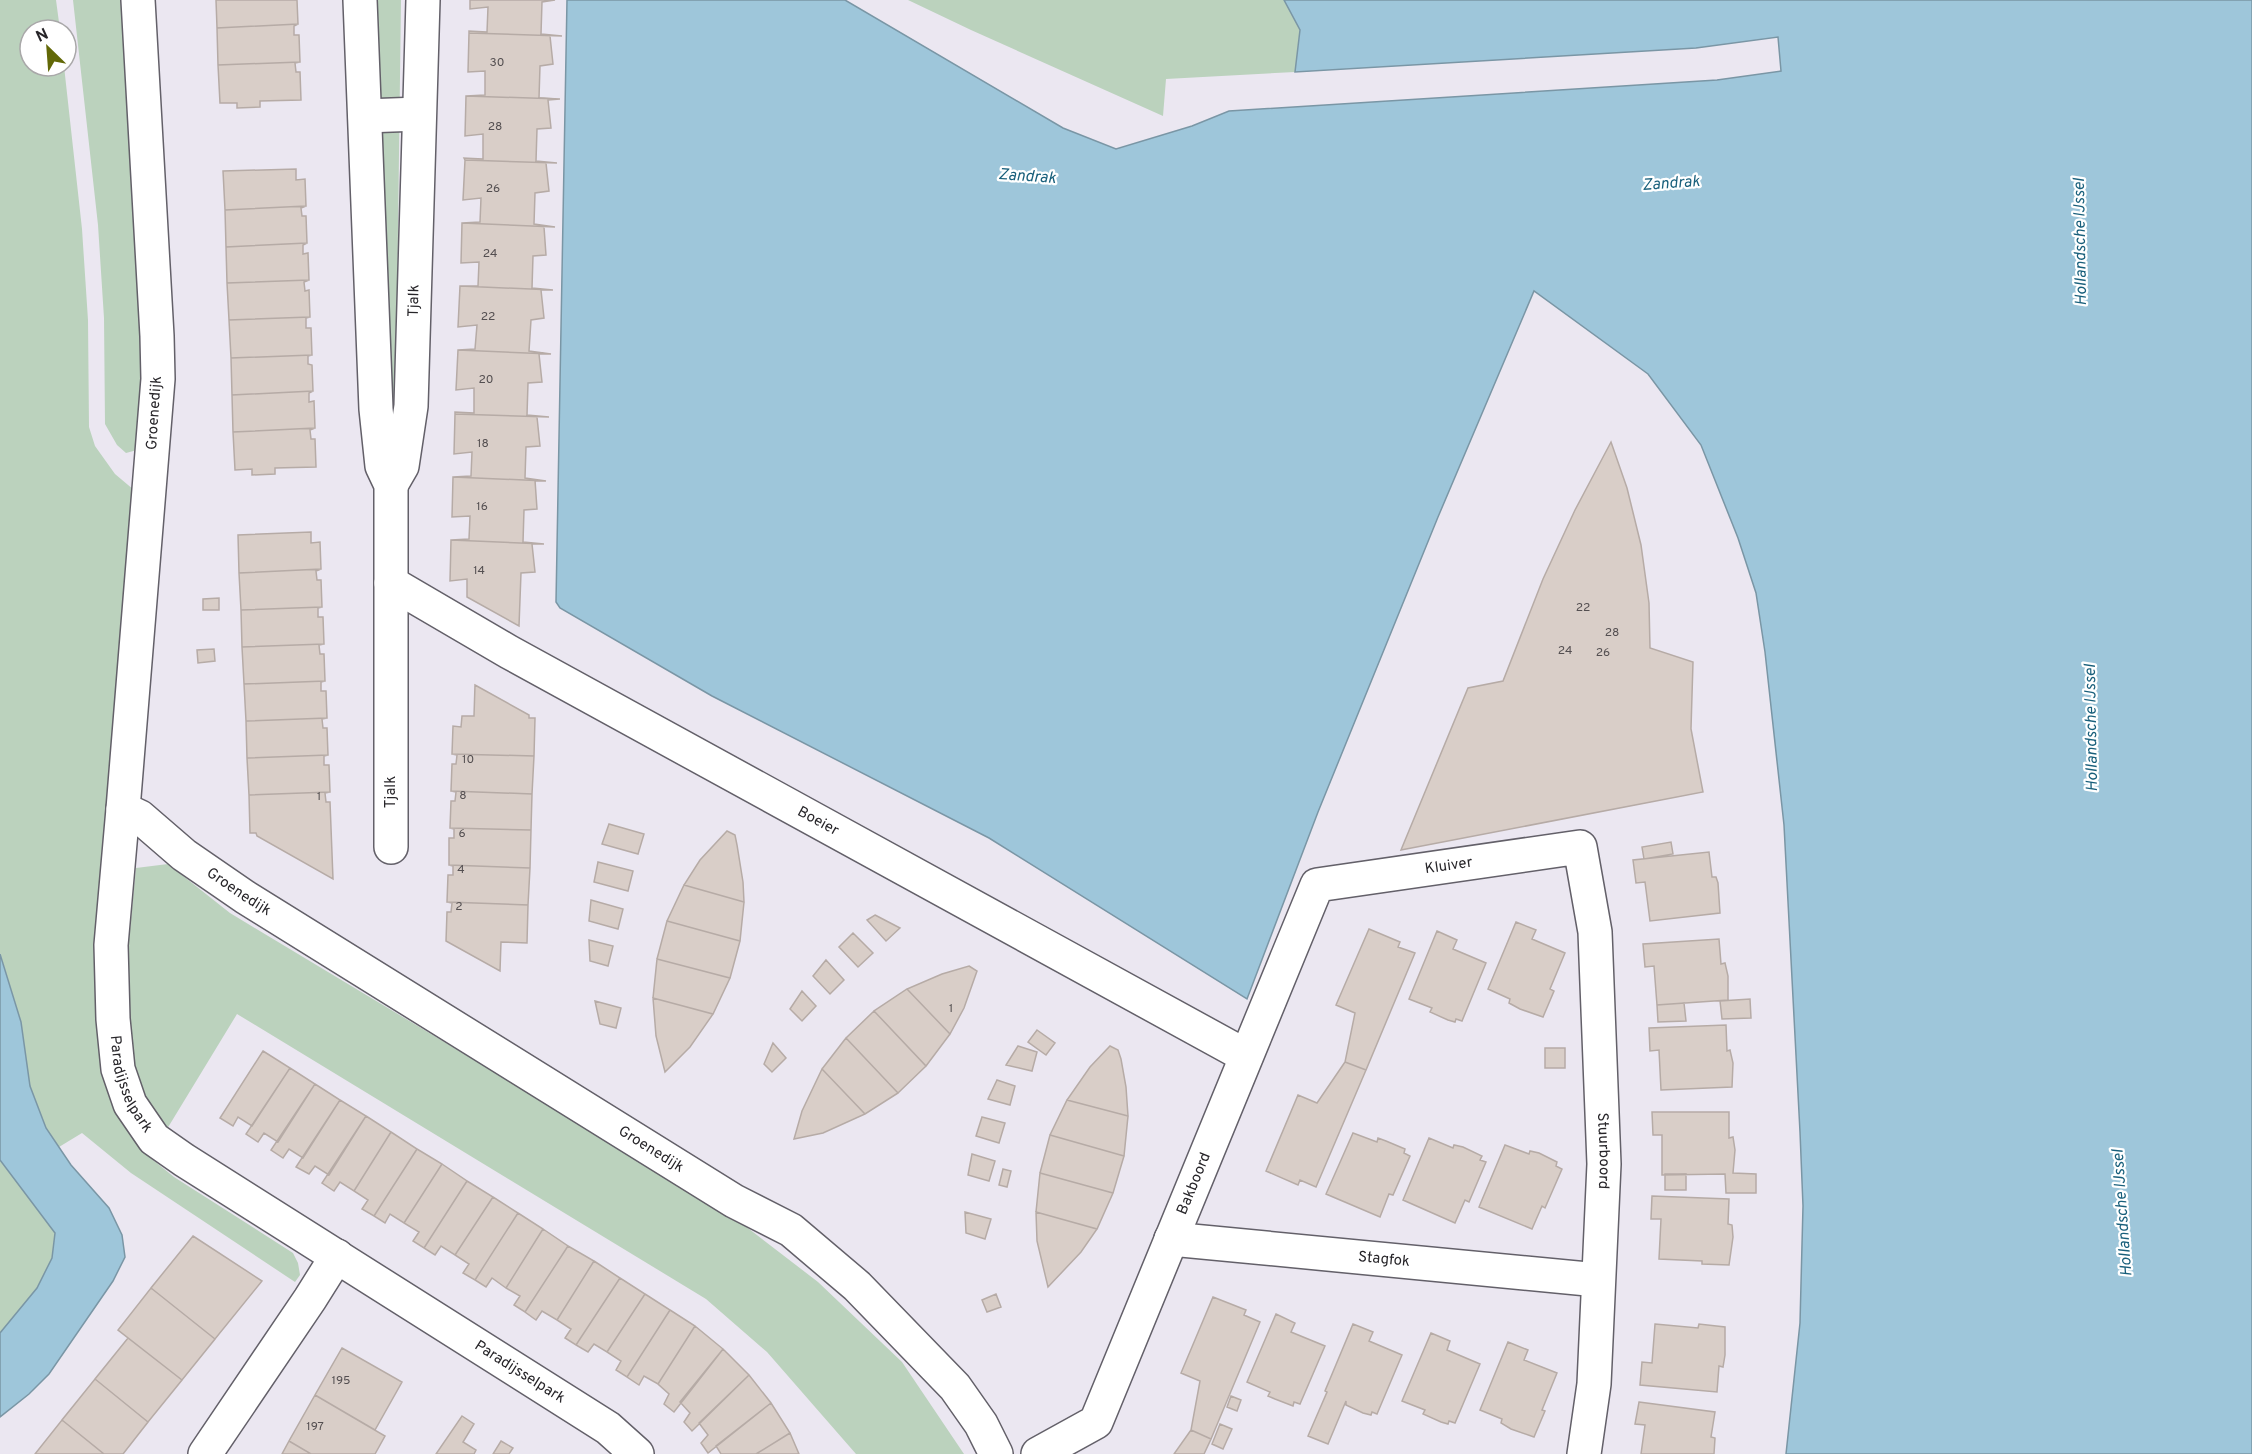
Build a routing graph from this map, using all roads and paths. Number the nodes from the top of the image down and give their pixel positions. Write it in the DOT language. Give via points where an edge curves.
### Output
graph roads {
  1 [pos="138,0"];
  2 [pos="360,0"];
  3 [pos="423,0"];
  4 [pos="419,114"];
  5 [pos="365,116"];
  6 [pos="391,485"];
  7 [pos="391,583"];
  8 [pos="123,809"];
  9 [pos="391,846"];
  10 [pos="1580,848"];
  11 [pos="1317,885"];
  12 [pos="1246,1056"];
  13 [pos="1171,1239"];
  14 [pos="337,1256"];
  15 [pos="1598,1280"];
  16 [pos="205,1454"];
  17 [pos="637,1454"];
  18 [pos="996,1454"];
  19 [pos="1038,1454"];
  20 [pos="1584,1454"];
  1 -- 8 [label="street, Groenedijk" via="158,379"];
  2 -- 5 [label="street, Tjalk"];
  3 -- 4 [label="street, Tjalk"];
  4 -- 5 [label="street"];
  4 -- 6 [label="street, Tjalk" via="411,406 402,466"];
  5 -- 6 [label="street, Tjalk" via="376,409 382,466"];
  6 -- 7 [label="street, Tjalk"];
  7 -- 9 [label="street, Tjalk"];
  7 -- 12 [label="street, Boeier" via="509,652"];
  8 -- 14 [label="street, Paradijsselpark" via="111,945 118,1069 130,1104 154,1139"];
  8 -- 18 [label="street, Groenedijk" via="140,817 184,855 245,897 734,1201 791,1230 857,1286 955,1387"];
  10 -- 11 [label="street, Kluiver"];
  10 -- 15 [label="street, Stuurboord" via="1595,932 1601,1062 1604,1164"];
  11 -- 12 [label="street, Bakboord"];
  12 -- 13 [label="street, Bakboord"];
  13 -- 15 [label="street, Stagfok"];
  13 -- 19 [label="street, Bakboord" via="1096,1422"];
  14 -- 16 [label="street"];
  14 -- 17 [label="street, Paradijsselpark" via="608,1428"];
  15 -- 20 [label="street, Stuurboord" via="1594,1384"];
}
